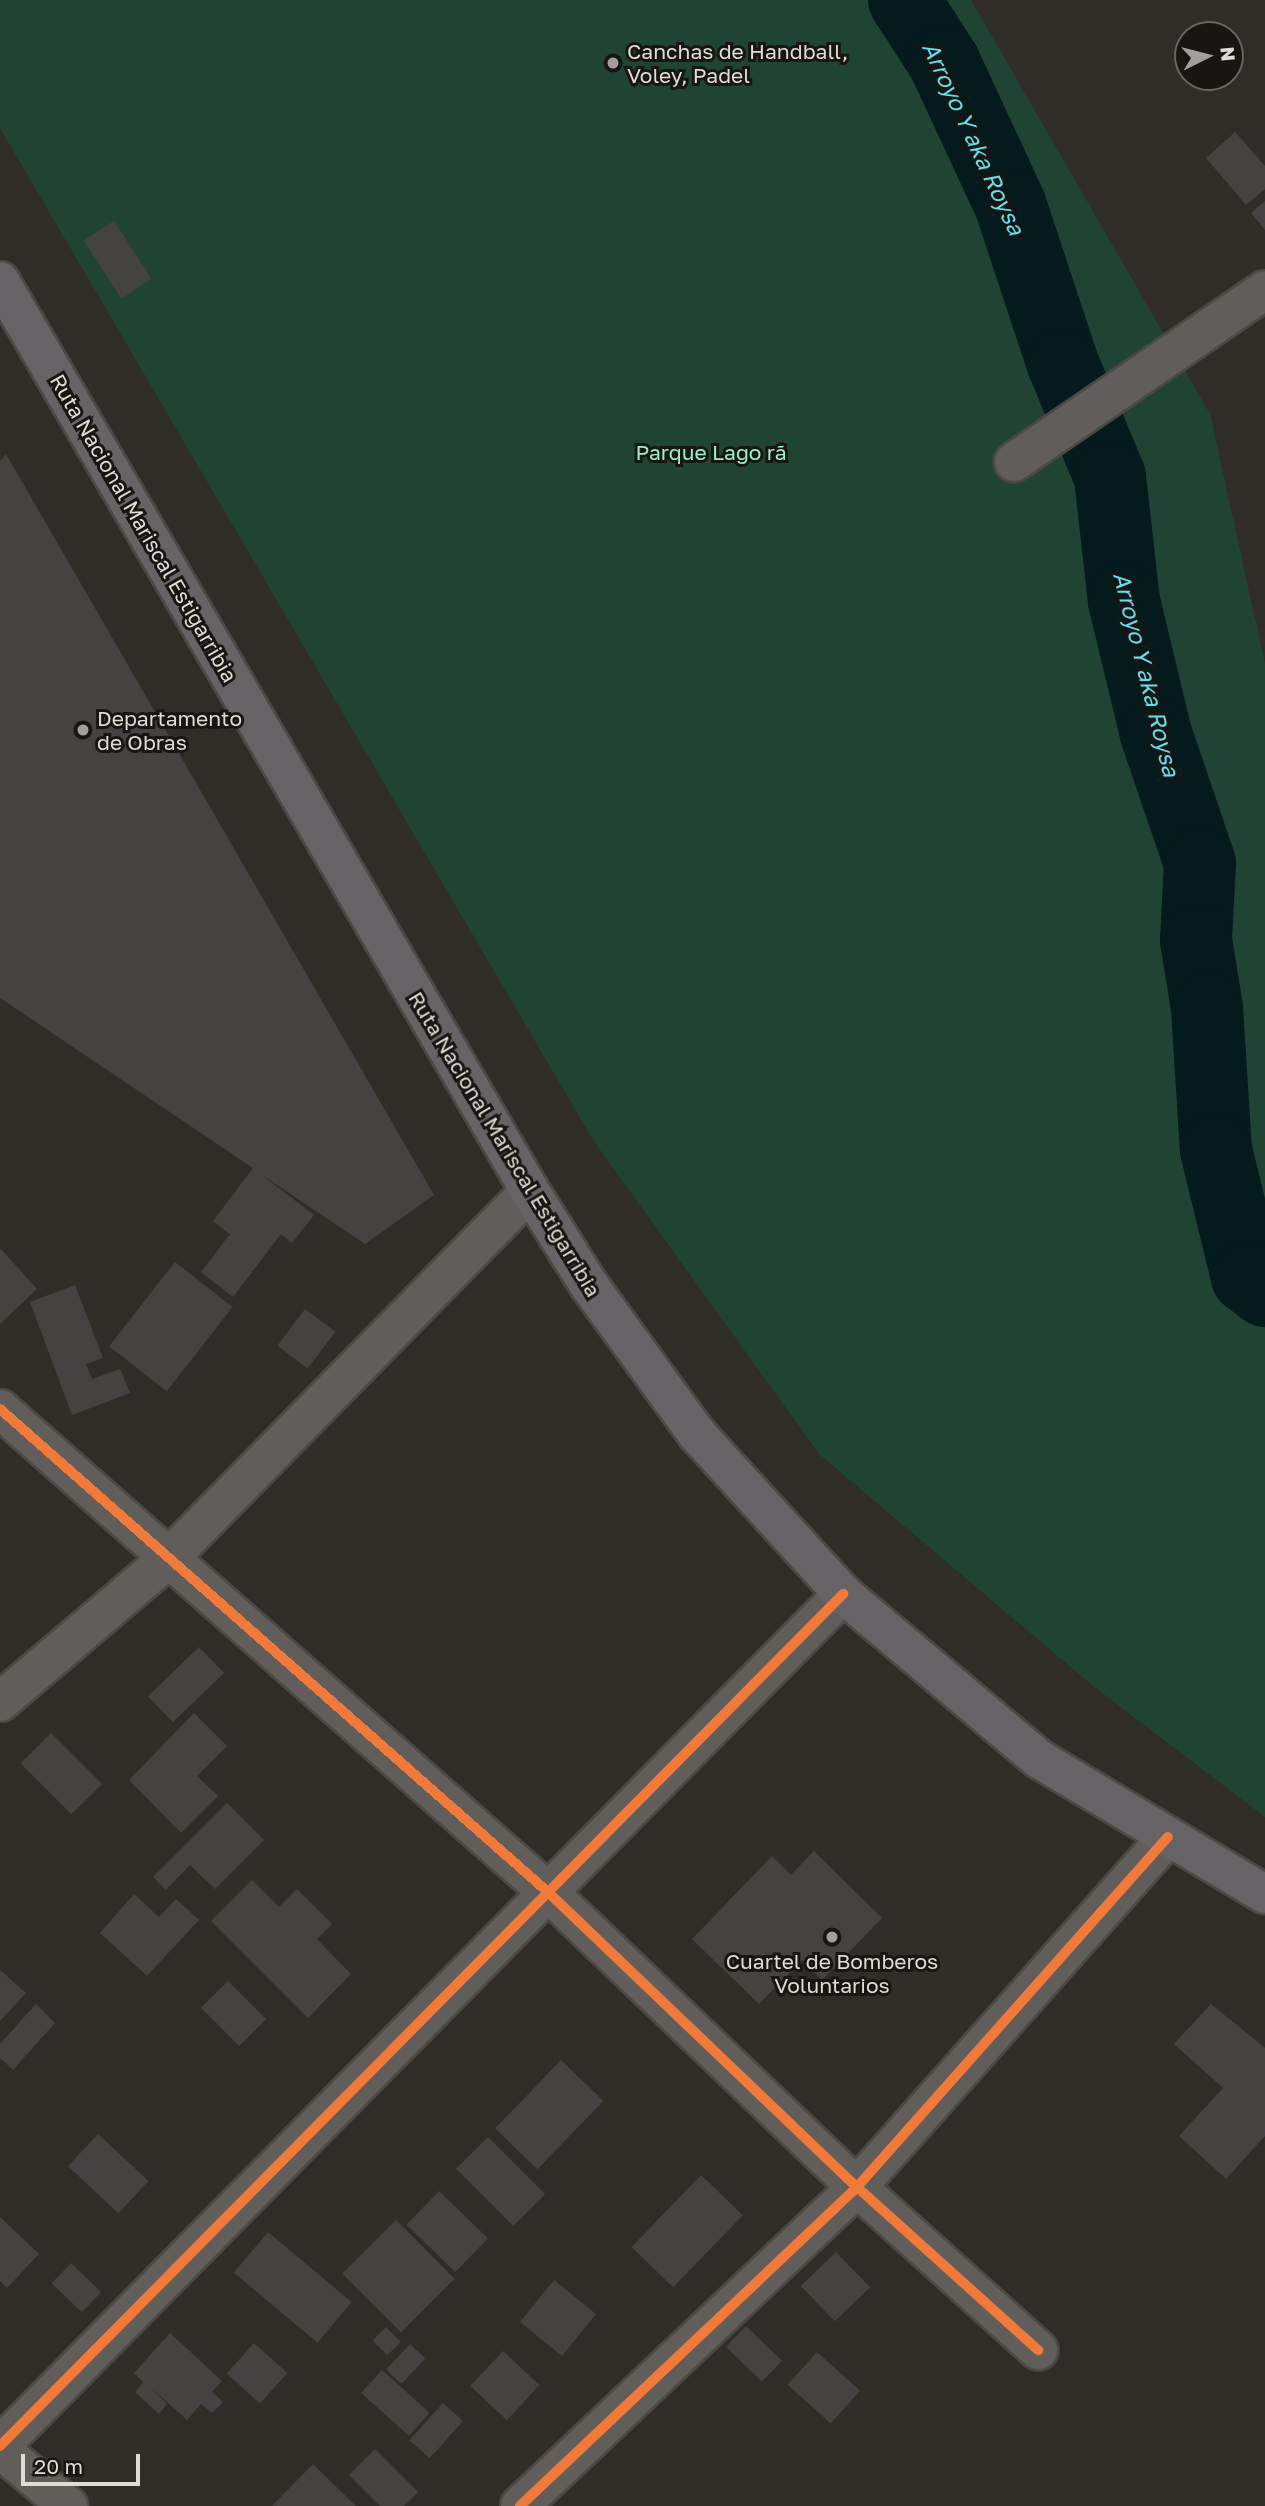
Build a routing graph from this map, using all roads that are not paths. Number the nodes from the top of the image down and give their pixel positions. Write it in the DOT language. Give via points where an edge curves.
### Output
graph roads {
  1 [pos="0,281"];
  2 [pos="1265,290"];
  3 [pos="1014,461"];
  4 [pos="530,1191"];
  5 [pos="0,1409"];
  6 [pos="168,1559"];
  7 [pos="843,1594"];
  8 [pos="0,1702"];
  9 [pos="1168,1837"];
  10 [pos="549,1893"];
  11 [pos="1265,1894"];
  12 [pos="857,2187"];
  13 [pos="1038,2350"];
  14 [pos="0,2447"];
  15 [pos="68,2506"];
  16 [pos="520,2506"];
  1 -- 4 [label="main road, Ruta Nacional Mariscal Estigarribia"];
  2 -- 3 [label="street"];
  4 -- 6 [label="street"];
  4 -- 7 [label="main road, Ruta Nacional Mariscal Estigarribia" via="589,1285 697,1434"];
  5 -- 6 [label="street"];
  6 -- 8 [label="street"];
  6 -- 10 [label="street"];
  7 -- 9 [label="main road, Ruta Nacional Mariscal Estigarribia" via="1039,1759"];
  7 -- 10 [label="street"];
  9 -- 11 [label="main road, Ruta Nacional Mariscal Estigarribia"];
  9 -- 12 [label="street"];
  10 -- 12 [label="street"];
  10 -- 14 [label="street"];
  12 -- 13 [label="street"];
  12 -- 16 [label="street"];
  14 -- 15 [label="street"];
}
